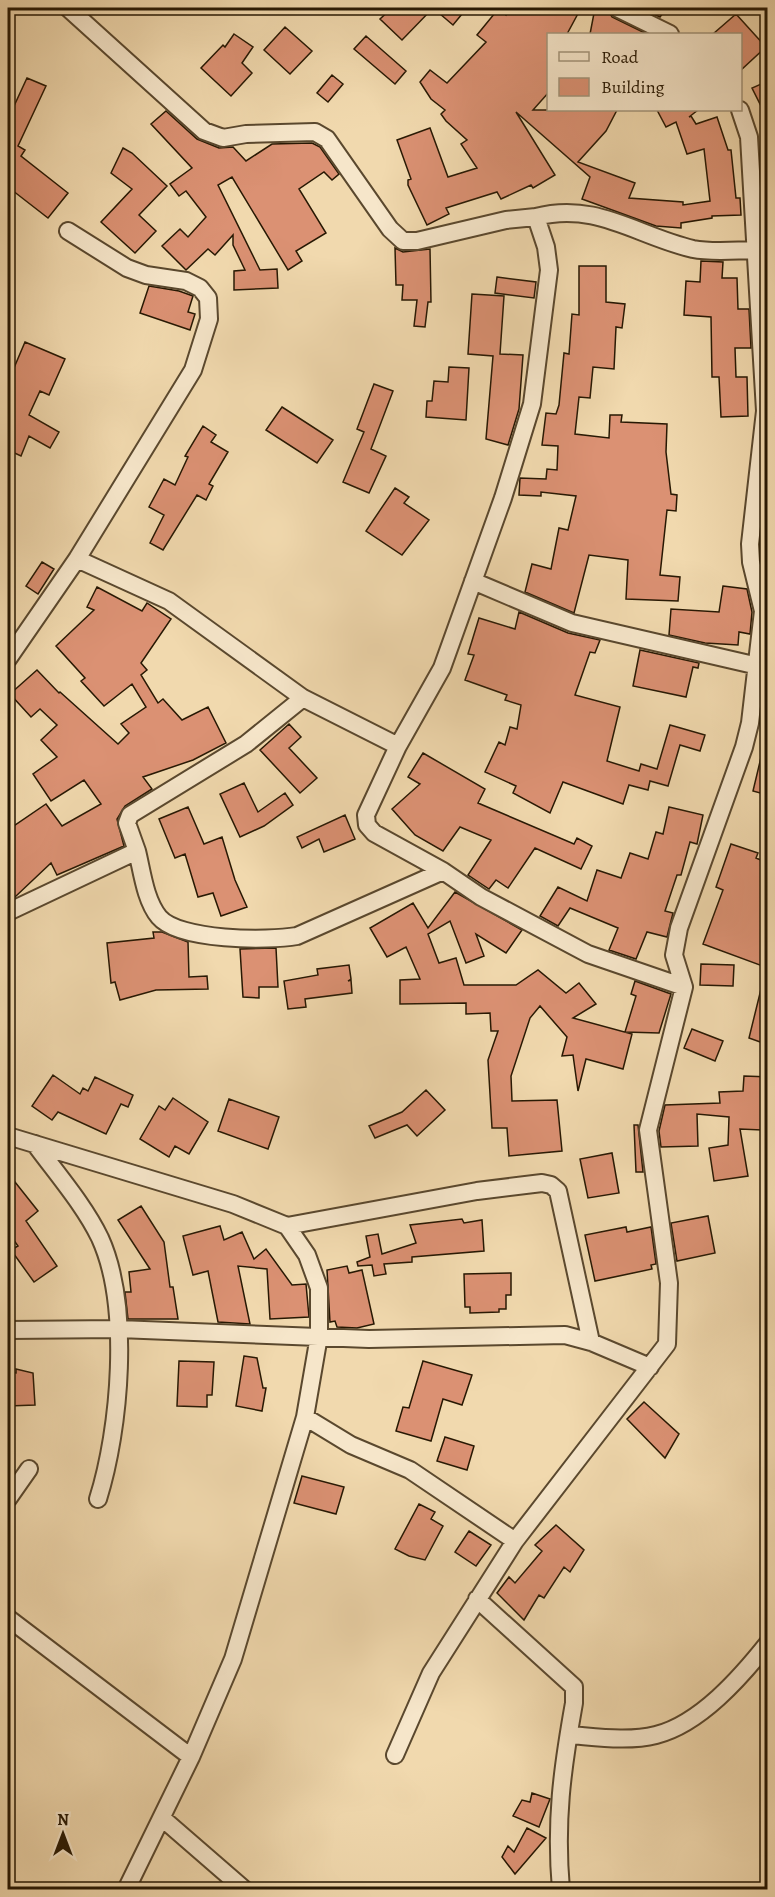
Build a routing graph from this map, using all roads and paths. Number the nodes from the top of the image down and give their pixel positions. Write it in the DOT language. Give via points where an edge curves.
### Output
graph roads {
  1 [pos="68,8"];
  2 [pos="617,8"];
  3 [pos="667,33"];
  4 [pos="740,111"];
  5 [pos="537,217"];
  6 [pos="68,231"];
  7 [pos="758,250"];
  8 [pos="77,559"];
  9 [pos="473,581"];
  10 [pos="8,659"];
  11 [pos="758,666"];
  12 [pos="303,698"];
  13 [pos="398,746"];
  14 [pos="136,851"];
  15 [pos="443,871"];
  16 [pos="8,912"];
  17 [pos="684,987"];
  18 [pos="8,1136"];
  19 [pos="35,1144"];
  20 [pos="286,1226"];
  21 [pos="119,1329"];
  22 [pos="8,1330"];
  23 [pos="319,1336"];
  24 [pos="591,1342"];
  25 [pos="650,1367"];
  26 [pos="305,1417"];
  27 [pos="29,1470"];
  28 [pos="8,1499"];
  29 [pos="98,1499"];
  30 [pos="515,1541"];
  31 [pos="477,1599"];
  32 [pos="8,1618"];
  33 [pos="768,1642"];
  34 [pos="568,1735"];
  35 [pos="395,1755"];
  36 [pos="191,1757"];
  37 [pos="162,1818"];
  38 [pos="126,1890"];
  39 [pos="245,1890"];
  40 [pos="561,1890"];
  1 -- 5 [label="street" via="204,131 223,138 315,132 327,139 390,229 403,241"];
  2 -- 3 [label="street"];
  4 -- 7 [label="street" via="749,137"];
  5 -- 7 [label="street" via="558,211 577,212 696,249"];
  5 -- 9 [label="street" via="549,270 532,404"];
  6 -- 8 [label="street" via="127,267 200,288 208,298 209,319 193,370"];
  7 -- 11 [label="street" via="765,411 750,544 763,611"];
  8 -- 10 [label="street"];
  8 -- 12 [label="street" via="169,602"];
  9 -- 11 [label="street" via="572,623"];
  9 -- 13 [label="street" via="442,668"];
  11 -- 17 [label="street" via="744,747 679,928 674,955"];
  12 -- 13 [label="street"];
  12 -- 14 [label="street" via="246,744 130,815 127,823"];
  13 -- 15 [label="street" via="366,814 367,825 374,833"];
  14 -- 15 [label="street" via="160,918 202,934 229,938 277,940 297,936"];
  14 -- 16 [label="street"];
  15 -- 17 [label="street" via="481,897 588,954"];
  17 -- 25 [label="street" via="648,1130 669,1283 667,1344"];
  18 -- 19 [label="street"];
  19 -- 20 [label="street" via="233,1204"];
  19 -- 21 [label="street" via="99,1238 110,1264"];
  20 -- 23 [label="street" via="307,1255 319,1288"];
  20 -- 24 [label="street" via="477,1191 551,1185 558,1191"];
  21 -- 22 [label="street"];
  21 -- 23 [label="street"];
  21 -- 29 [label="street" via="111,1452"];
  23 -- 24 [label="street" via="369,1340 565,1335"];
  23 -- 26 [label="street"];
  24 -- 25 [label="street"];
  25 -- 30 [label="street"];
  26 -- 30 [label="street" via="351,1445 410,1470"];
  26 -- 36 [label="street" via="233,1659"];
  27 -- 28 [label="street"];
  30 -- 31 [label="street"];
  31 -- 34 [label="street" via="574,1687"];
  31 -- 35 [label="street" via="431,1673"];
  32 -- 36 [label="street"];
  33 -- 34 [label="street" via="742,1676 694,1717 656,1735"];
  34 -- 40 [label="street" via="558,1812"];
  36 -- 37 [label="street"];
  37 -- 38 [label="street"];
  37 -- 39 [label="street"];
}
